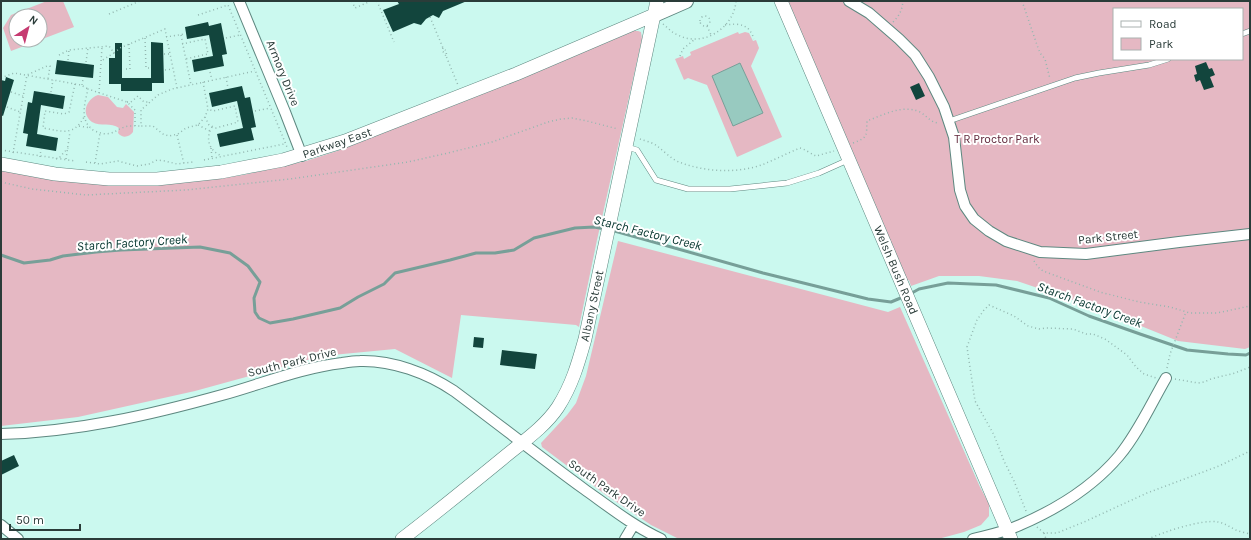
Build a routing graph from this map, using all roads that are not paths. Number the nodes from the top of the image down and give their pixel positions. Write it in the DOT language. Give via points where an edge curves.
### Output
graph roads {
  1 [pos="239,1"];
  2 [pos="658,1"];
  3 [pos="686,1"];
  4 [pos="781,1"];
  5 [pos="849,1"];
  6 [pos="659,19"];
  7 [pos="1165,60"];
  8 [pos="949,121"];
  9 [pos="631,143"];
  10 [pos="302,156"];
  11 [pos="849,160"];
  12 [pos="1,164"];
  13 [pos="1250,234"];
  14 [pos="1166,378"];
  15 [pos="1,434"];
  16 [pos="522,442"];
  17 [pos="634,524"];
  18 [pos="1,525"];
  19 [pos="1009,535"];
  20 [pos="18,539"];
  21 [pos="402,539"];
  22 [pos="625,539"];
  23 [pos="661,539"];
  24 [pos="973,539"];
  1 -- 10 [label="street, Armory Drive"];
  2 -- 6 [label="street, Albany Street"];
  3 -- 6 [label="main road"];
  4 -- 11 [label="street, Welsh Bush Road"];
  5 -- 8 [label="street, Park Street" via="869,13 915,55 941,101"];
  6 -- 9 [label="street, Albany Street"];
  6 -- 10 [label="street, Parkway East"];
  7 -- 8 [label="lane" via="1149,66 1076,78"];
  8 -- 13 [label="street, Park Street" via="965,206 974,219 1006,241 1040,252 1086,254"];
  9 -- 11 [label="lane" via="656,180 688,189 730,189 787,183"];
  9 -- 16 [label="street, Albany Street" via="575,374 556,409"];
  10 -- 12 [label="street, Parkway East" via="221,172 157,179 109,179 55,174"];
  11 -- 19 [label="street, Welsh Bush Road"];
  14 -- 19 [label="street" via="1119,456 1089,486"];
  15 -- 16 [label="street, South Park Drive" via="99,425 133,418 222,395 282,376 360,360 384,362 410,369 442,383"];
  16 -- 17 [label="street, South Park Drive"];
  16 -- 21 [label="street, Albany Street"];
  17 -- 22 [label="street"];
  17 -- 23 [label="street, South Park Drive"];
  18 -- 20 [label="street"];
  19 -- 24 [label="street"];
}
